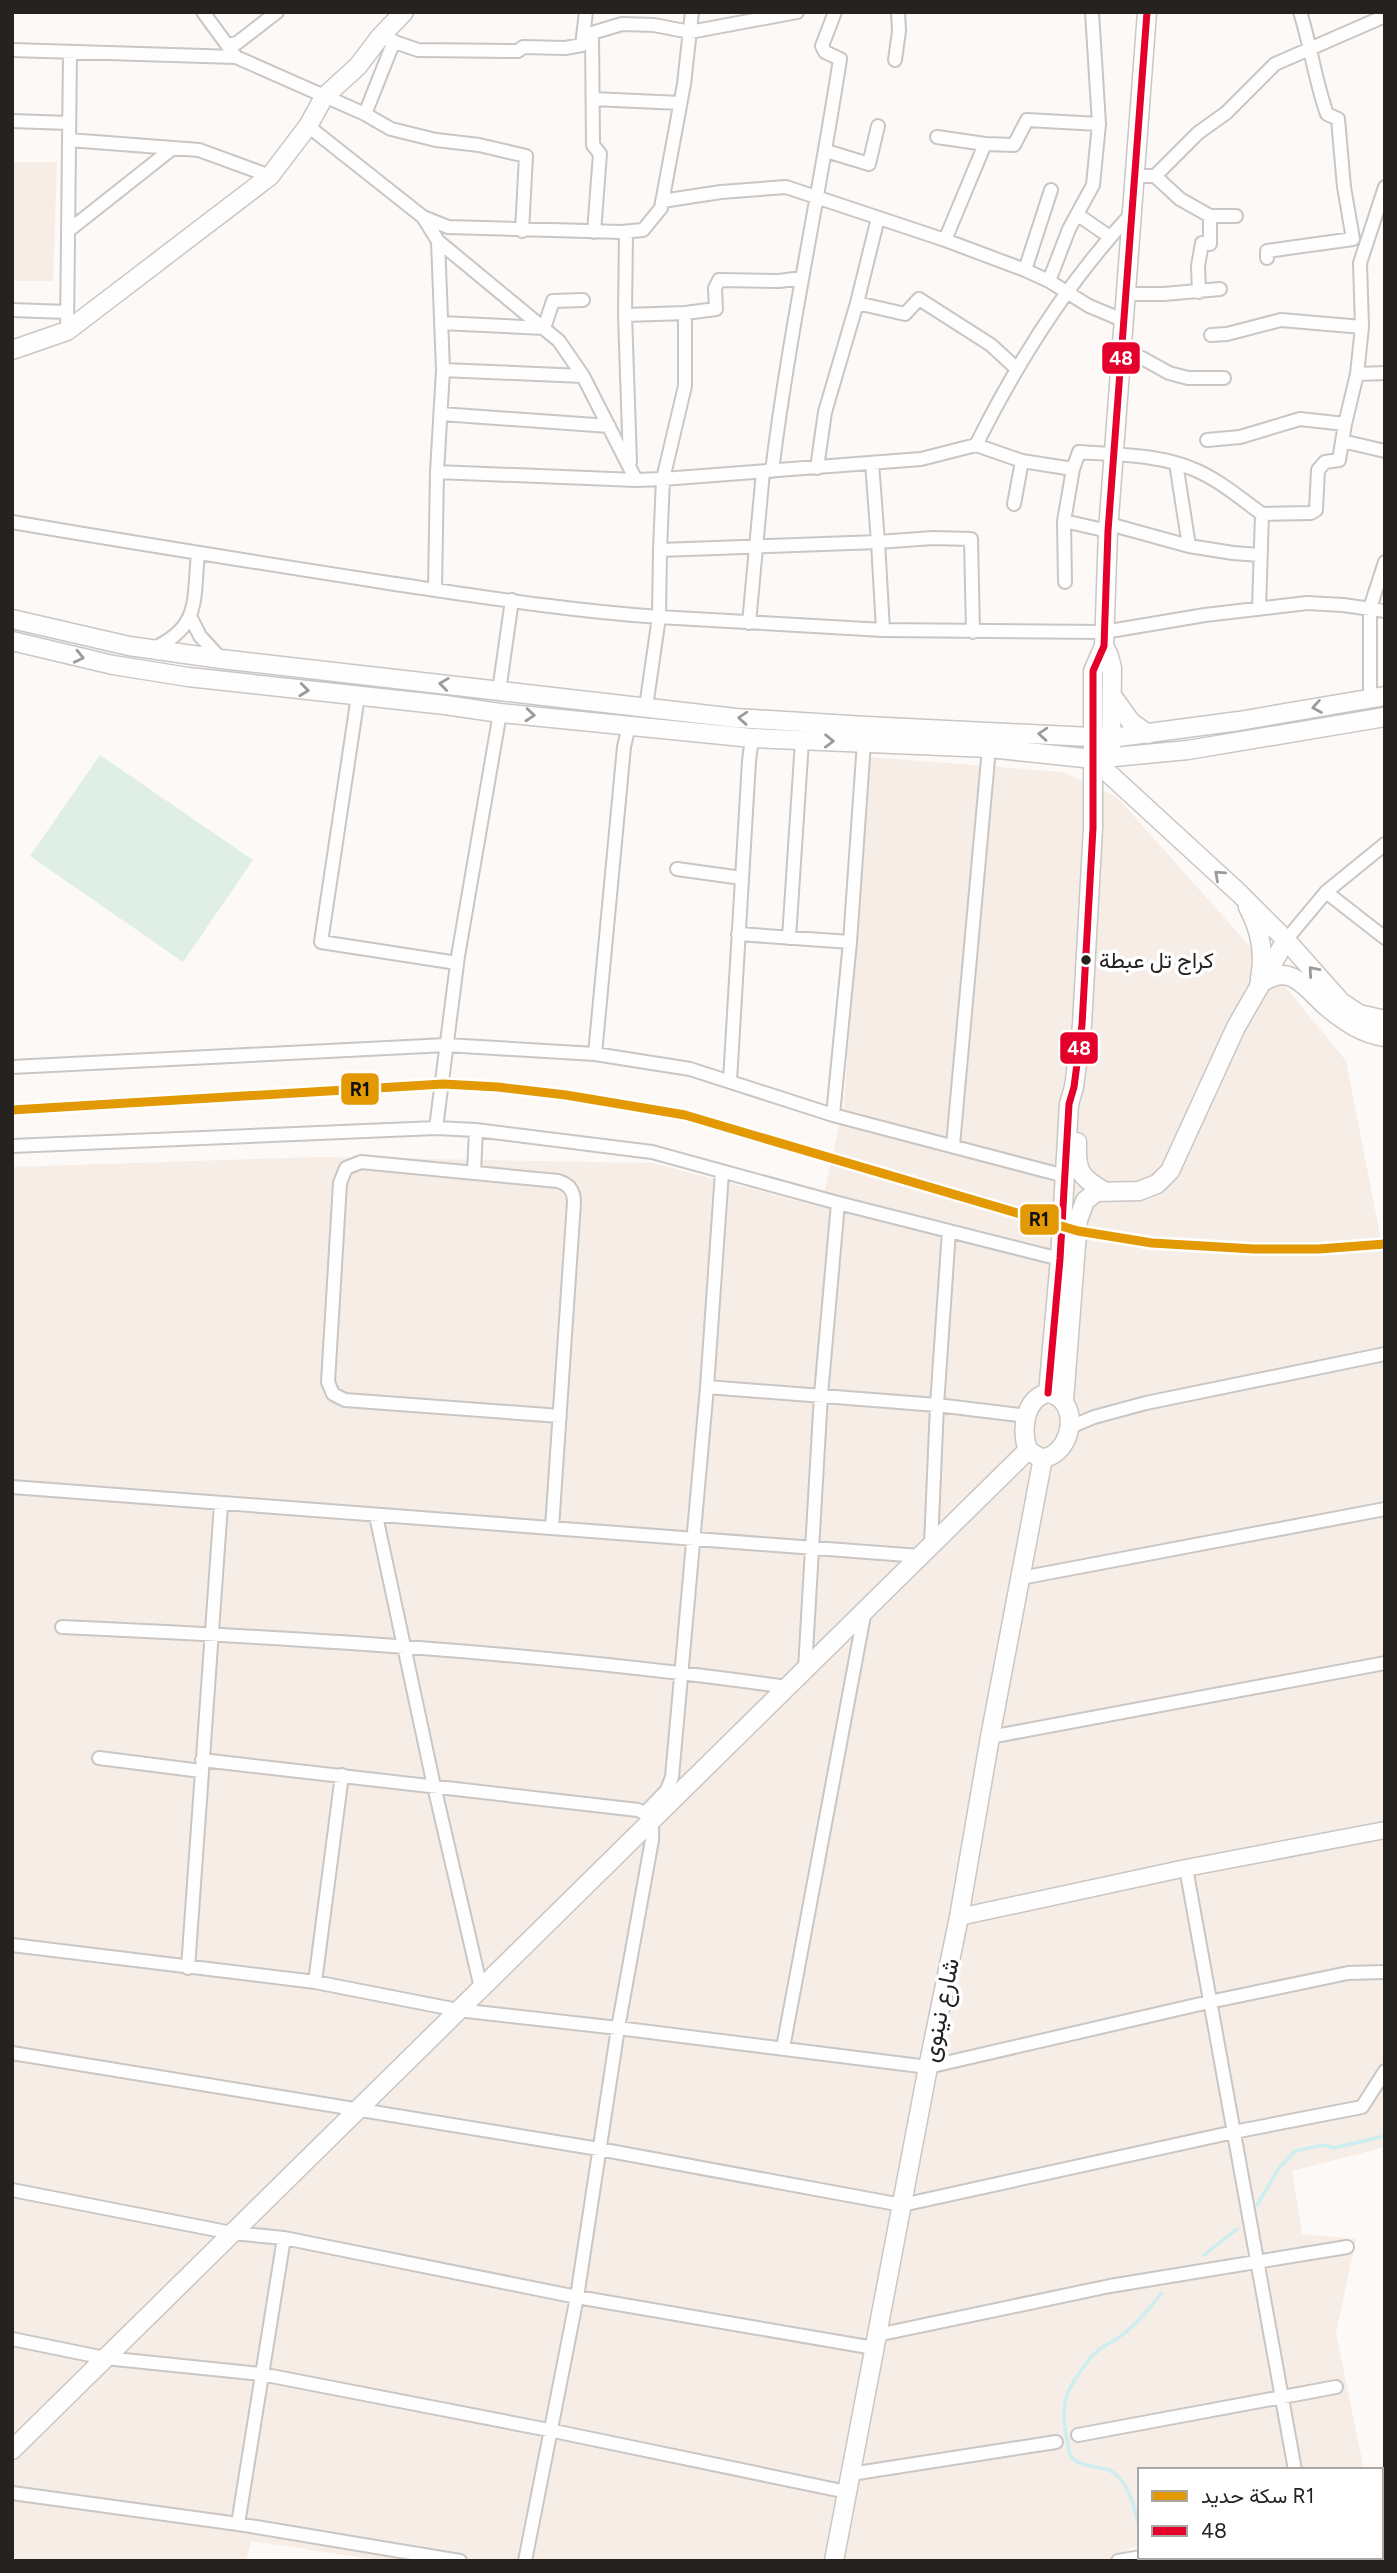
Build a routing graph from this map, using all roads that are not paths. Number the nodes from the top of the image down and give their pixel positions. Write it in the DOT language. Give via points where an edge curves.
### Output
graph roads {
  1 [pos="203,12"];
  2 [pos="277,12"];
  3 [pos="404,12"];
  4 [pos="586,12"];
  5 [pos="692,12"];
  6 [pos="797,12"];
  7 [pos="835,12"];
  8 [pos="898,12"];
  9 [pos="1093,12"];
  10 [pos="1147,12"];
  11 [pos="1300,12"];
  12 [pos="1385,16"];
  13 [pos="690,32"];
  14 [pos="592,33"];
  15 [pos="387,39"];
  16 [pos="227,45"];
  17 [pos="582,45"];
  18 [pos="1311,47"];
  19 [pos="12,50"];
  20 [pos="70,52"];
  21 [pos="236,57"];
  22 [pos="895,60"];
  23 [pos="324,97"];
  24 [pos="593,99"];
  25 [pos="680,103"];
  26 [pos="365,114"];
  27 [pos="12,121"];
  28 [pos="69,122"];
  29 [pos="1099,124"];
  30 [pos="308,126"];
  31 [pos="878,126"];
  32 [pos="937,137"];
  33 [pos="69,141"];
  34 [pos="985,144"];
  35 [pos="173,148"];
  36 [pos="826,151"];
  37 [pos="270,176"];
  38 [pos="1135,176"];
  39 [pos="1154,176"];
  40 [pos="1385,187"];
  41 [pos="1051,190"];
  42 [pos="817,198"];
  43 [pos="662,201"];
  44 [pos="1132,213"];
  45 [pos="1078,215"];
  46 [pos="1210,216"];
  47 [pos="1236,216"];
  48 [pos="423,217"];
  49 [pos="878,218"];
  50 [pos="68,230"];
  51 [pos="522,231"];
  52 [pos="594,232"];
  53 [pos="626,232"];
  54 [pos="1110,237"];
  55 [pos="945,240"];
  56 [pos="438,241"];
  57 [pos="1267,258"];
  58 [pos="1025,270"];
  59 [pos="802,278"];
  60 [pos="1049,281"];
  61 [pos="1220,289"];
  62 [pos="1067,291"];
  63 [pos="1199,292"];
  64 [pos="1127,293"];
  65 [pos="583,300"];
  66 [pos="858,303"];
  67 [pos="12,310"];
  68 [pos="67,312"];
  69 [pos="685,313"];
  70 [pos="625,315"];
  71 [pos="1125,321"];
  72 [pos="441,323"];
  73 [pos="1362,327"];
  74 [pos="544,328"];
  75 [pos="66,331"];
  76 [pos="1211,335"];
  77 [pos="12,350"];
  78 [pos="1122,359"];
  79 [pos="1017,369"];
  80 [pos="443,370"];
  81 [pos="1385,373"];
  82 [pos="1357,374"];
  83 [pos="583,376"];
  84 [pos="1224,378"];
  85 [pos="441,414"];
  86 [pos="1345,424"];
  87 [pos="609,426"];
  88 [pos="1207,440"];
  89 [pos="1342,441"];
  90 [pos="976,445"];
  91 [pos="1385,451"];
  92 [pos="1114,454"];
  93 [pos="1022,461"];
  94 [pos="872,463"];
  95 [pos="1176,463"];
  96 [pos="631,467"];
  97 [pos="817,468"];
  98 [pos="1073,469"];
  99 [pos="437,472"];
  100 [pos="768,472"];
  101 [pos="663,479"];
  102 [pos="636,480"];
  103 [pos="1014,504"];
  104 [pos="1262,514"];
  105 [pos="1064,521"];
  106 [pos="12,522"];
  107 [pos="1108,528"];
  108 [pos="878,542"];
  109 [pos="755,546"];
  110 [pos="1189,546"];
  111 [pos="660,550"];
  112 [pos="198,554"];
  113 [pos="1260,555"];
  114 [pos="1385,562"];
  115 [pos="1065,582"];
  116 [pos="435,590"];
  117 [pos="512,600"];
  118 [pos="1370,608"];
  119 [pos="1259,609"];
  120 [pos="1385,611"];
  121 [pos="659,617"];
  122 [pos="191,618"];
  123 [pos="12,619"];
  124 [pos="749,623"];
  125 [pos="883,630"];
  126 [pos="974,632"];
  127 [pos="1104,639"];
  128 [pos="12,641"];
  129 [pos="152,649"];
  130 [pos="221,659"];
  131 [pos="218,681"];
  132 [pos="499,691"];
  133 [pos="358,696"];
  134 [pos="1113,697"];
  135 [pos="1377,697"];
  136 [pos="646,707"];
  137 [pos="500,713"];
  138 [pos="1385,717"];
  139 [pos="1239,721"];
  140 [pos="629,725"];
  141 [pos="1148,734"];
  142 [pos="752,738"];
  143 [pos="1102,738"];
  144 [pos="1241,740"];
  145 [pos="802,741"];
  146 [pos="864,741"];
  147 [pos="989,748"];
  148 [pos="1102,759"];
  149 [pos="1385,844"];
  150 [pos="677,869"];
  151 [pos="742,878"];
  152 [pos="1326,892"];
  153 [pos="1240,894"];
  154 [pos="738,934"];
  155 [pos="789,938"];
  156 [pos="1385,938"];
  157 [pos="1286,940"];
  158 [pos="850,942"];
  159 [pos="457,963"];
  160 [pos="1259,985"];
  161 [pos="1357,1020"];
  162 [pos="1385,1020"];
  163 [pos="1385,1037"];
  164 [pos="446,1048"];
  165 [pos="595,1054"];
  166 [pos="12,1067"];
  167 [pos="730,1081"];
  168 [pos="1074,1087"];
  169 [pos="834,1115"];
  170 [pos="436,1126"];
  171 [pos="476,1130"];
  172 [pos="953,1145"];
  173 [pos="12,1146"];
  174 [pos="722,1172"];
  175 [pos="474,1173"];
  176 [pos="1065,1176"];
  177 [pos="1104,1191"];
  178 [pos="838,1203"];
  179 [pos="949,1231"];
  180 [pos="1060,1259"];
  181 [pos="1385,1354"];
  182 [pos="707,1387"];
  183 [pos="821,1395"];
  184 [pos="1056,1397"];
  185 [pos="937,1405"];
  186 [pos="560,1416"];
  187 [pos="1027,1416"];
  188 [pos="1068,1428"];
  189 [pos="1036,1454"];
  190 [pos="12,1487"];
  191 [pos="221,1504"];
  192 [pos="1385,1508"];
  193 [pos="376,1516"];
  194 [pos="552,1528"];
  195 [pos="694,1538"];
  196 [pos="812,1546"];
  197 [pos="925,1550"];
  198 [pos="1021,1578"];
  199 [pos="865,1609"];
  200 [pos="62,1627"];
  201 [pos="214,1634"];
  202 [pos="404,1646"];
  203 [pos="1385,1662"];
  204 [pos="805,1669"];
  205 [pos="681,1672"];
  206 [pos="787,1686"];
  207 [pos="990,1737"];
  208 [pos="99,1758"];
  209 [pos="201,1765"];
  210 [pos="342,1774"];
  211 [pos="434,1786"];
  212 [pos="648,1817"];
  213 [pos="1385,1830"];
  214 [pos="1186,1868"];
  215 [pos="959,1917"];
  216 [pos="12,1945"];
  217 [pos="188,1968"];
  218 [pos="1385,1972"];
  219 [pos="315,1982"];
  220 [pos="481,1988"];
  221 [pos="1209,2002"];
  222 [pos="458,2010"];
  223 [pos="618,2028"];
  224 [pos="783,2049"];
  225 [pos="12,2053"];
  226 [pos="928,2067"];
  227 [pos="1385,2071"];
  228 [pos="357,2110"];
  229 [pos="1234,2132"];
  230 [pos="599,2149"];
  231 [pos="12,2190"];
  232 [pos="902,2206"];
  233 [pos="232,2233"];
  234 [pos="284,2238"];
  235 [pos="1348,2247"];
  236 [pos="1257,2260"];
  237 [pos="577,2297"];
  238 [pos="12,2339"];
  239 [pos="876,2341"];
  240 [pos="105,2358"];
  241 [pos="261,2374"];
  242 [pos="1336,2387"];
  243 [pos="1281,2395"];
  244 [pos="550,2430"];
  245 [pos="1078,2435"];
  246 [pos="1055,2442"];
  247 [pos="12,2450"];
  248 [pos="1295,2468"];
  249 [pos="849,2483"];
  250 [pos="12,2493"];
  251 [pos="237,2524"];
  252 [pos="1138,2557"];
  253 [pos="460,2561"];
  254 [pos="525,2561"];
  255 [pos="834,2561"];
  256 [pos="1118,2561"];
  1 -- 16 [label="street"];
  2 -- 16 [label="street" via="237,43"];
  3 -- 15 [label="main road"];
  4 -- 17 [label="street"];
  5 -- 13 [label="street"];
  6 -- 13 [label="street"];
  7 -- 36 [label="street" via="822,46 840,59"];
  8 -- 22 [label="street"];
  9 -- 29 [label="street"];
  10 -- 38 [label="main road"];
  11 -- 18 [label="street"];
  12 -- 18 [label="street"];
  13 -- 14 [label="street" via="622,24"];
  13 -- 25 [label="street"];
  14 -- 17 [label="street"];
  14 -- 24 [label="street"];
  15 -- 17 [label="street" via="418,50 519,51 523,47"];
  15 -- 23 [label="main road"];
  15 -- 26 [label="street"];
  16 -- 21 [label="street"];
  18 -- 39 [label="street" via="1275,64"];
  18 -- 57 [label="street" via="1322,101 1327,114 1338,119 1353,239 1267,251"];
  19 -- 20 [label="street"];
  20 -- 21 [label="street"];
  20 -- 28 [label="street"];
  21 -- 23 [label="street"];
  23 -- 26 [label="street"];
  23 -- 30 [label="main road"];
  24 -- 25 [label="street"];
  24 -- 52 [label="street" via="593,145 600,154"];
  25 -- 43 [label="street"];
  26 -- 51 [label="street" via="391,129 526,156"];
  27 -- 28 [label="street"];
  28 -- 33 [label="street"];
  29 -- 34 [label="street" via="1027,120 1014,145"];
  29 -- 45 [label="street" via="1093,185"];
  30 -- 37 [label="main road"];
  30 -- 48 [label="street"];
  31 -- 36 [label="street" via="869,164"];
  32 -- 34 [label="street"];
  33 -- 35 [label="street"];
  33 -- 50 [label="street"];
  34 -- 55 [label="street"];
  35 -- 37 [label="street" via="199,150"];
  35 -- 50 [label="street"];
  36 -- 42 [label="street"];
  37 -- 75 [label="main road"];
  38 -- 39 [label="street"];
  38 -- 44 [label="main road"];
  39 -- 46 [label="street" via="1180,200"];
  40 -- 73 [label="street" via="1360,263"];
  41 -- 58 [label="street"];
  42 -- 43 [label="street" via="786,187"];
  42 -- 49 [label="street"];
  42 -- 59 [label="street"];
  43 -- 53 [label="street" via="643,230"];
  44 -- 54 [label="street"];
  44 -- 64 [label="main road"];
  45 -- 54 [label="street"];
  45 -- 60 [label="street"];
  46 -- 47 [label="street"];
  46 -- 63 [label="street" via="1210,244 1202,243 1200,250"];
  48 -- 51 [label="street" via="448,227"];
  48 -- 56 [label="street"];
  49 -- 55 [label="street"];
  49 -- 66 [label="street"];
  50 -- 68 [label="street"];
  51 -- 52 [label="street"];
  52 -- 53 [label="street"];
  53 -- 70 [label="street"];
  54 -- 62 [label="street"];
  55 -- 58 [label="street"];
  56 -- 72 [label="street"];
  56 -- 74 [label="street"];
  58 -- 60 [label="street"];
  59 -- 69 [label="street" via="719,281 716,309"];
  59 -- 100 [label="street"];
  60 -- 62 [label="street"];
  61 -- 63 [label="street"];
  62 -- 71 [label="street"];
  62 -- 79 [label="street"];
  63 -- 64 [label="street"];
  64 -- 71 [label="main road"];
  65 -- 74 [label="street" via="553,301"];
  66 -- 79 [label="street" via="905,314 919,299 991,345"];
  66 -- 97 [label="street" via="825,412"];
  67 -- 68 [label="street"];
  68 -- 75 [label="street"];
  69 -- 70 [label="street"];
  69 -- 101 [label="street" via="685,386"];
  70 -- 96 [label="street"];
  71 -- 78 [label="main road"];
  72 -- 74 [label="street"];
  72 -- 80 [label="street"];
  73 -- 76 [label="street" via="1281,320"];
  73 -- 82 [label="street"];
  74 -- 83 [label="street"];
  75 -- 77 [label="main road"];
  78 -- 84 [label="street" via="1142,358 1188,378"];
  78 -- 92 [label="main road"];
  79 -- 90 [label="street"];
  80 -- 83 [label="street"];
  80 -- 85 [label="street"];
  81 -- 82 [label="street"];
  82 -- 86 [label="street"];
  83 -- 87 [label="street"];
  85 -- 87 [label="street"];
  85 -- 99 [label="street"];
  86 -- 88 [label="street" via="1300,419 1240,437"];
  86 -- 89 [label="street"];
  87 -- 96 [label="street"];
  89 -- 91 [label="street"];
  89 -- 104 [label="street" via="1339,460 1325,462 1318,470 1315,510"];
  90 -- 93 [label="street"];
  90 -- 94 [label="street" via="921,459"];
  92 -- 95 [label="street"];
  92 -- 98 [label="street" via="1079,452"];
  92 -- 107 [label="main road"];
  93 -- 98 [label="street"];
  93 -- 103 [label="street"];
  94 -- 97 [label="street"];
  94 -- 108 [label="street"];
  95 -- 104 [label="street" via="1221,484"];
  95 -- 110 [label="street"];
  96 -- 102 [label="street"];
  97 -- 100 [label="street"];
  98 -- 105 [label="street"];
  99 -- 102 [label="street"];
  99 -- 116 [label="street"];
  100 -- 101 [label="street"];
  100 -- 109 [label="street"];
  101 -- 102 [label="street"];
  101 -- 111 [label="street"];
  104 -- 113 [label="street"];
  105 -- 107 [label="street"];
  105 -- 115 [label="street"];
  106 -- 112 [label="street"];
  107 -- 110 [label="street"];
  107 -- 127 [label="main road"];
  108 -- 109 [label="street"];
  108 -- 125 [label="street"];
  108 -- 126 [label="street" via="971,539"];
  109 -- 111 [label="street"];
  109 -- 124 [label="street"];
  110 -- 113 [label="street"];
  111 -- 121 [label="street"];
  112 -- 116 [label="street"];
  112 -- 122 [label="street"];
  113 -- 119 [label="street"];
  114 -- 118 [label="street"];
  116 -- 117 [label="street"];
  117 -- 121 [label="street"];
  117 -- 132 [label="street"];
  118 -- 119 [label="street" via="1307,603"];
  118 -- 120 [label="street"];
  118 -- 135 [label="street"];
  119 -- 127 [label="street" via="1205,615"];
  121 -- 124 [label="street"];
  121 -- 136 [label="street"];
  122 -- 129 [label="street"];
  122 -- 130 [label="street"];
  123 -- 129 [label="main road"];
  124 -- 125 [label="street"];
  125 -- 126 [label="street"];
  126 -- 127 [label="street"];
  127 -- 134 [label="main road" via="1111,661"];
  127 -- 143 [label="main road" via="1093,671"];
  128 -- 131 [label="main road, one-way" via="113,665"];
  129 -- 130 [label="main road"];
  130 -- 131 [label="main road"];
  132 -- 130 [label="main road, one-way"];
  131 -- 133 [label="main road, one-way"];
  132 -- 136 [label="main road"];
  133 -- 137 [label="main road"];
  133 -- 159 [label="street" via="321,942"];
  134 -- 141 [label="main road" via="1131,722"];
  134 -- 143 [label="main road"];
  135 -- 139 [label="main road, one-way"];
  143 -- 136 [label="main road, one-way" via="736,718"];
  137 -- 140 [label="main road, one-way"];
  137 -- 159 [label="street"];
  138 -- 144 [label="main road"];
  139 -- 141 [label="main road"];
  139 -- 144 [label="main road"];
  140 -- 142 [label="main road"];
  140 -- 165 [label="street"];
  141 -- 143 [label="main road"];
  142 -- 145 [label="main road"];
  142 -- 151 [label="street"];
  143 -- 148 [label="main road"];
  144 -- 148 [label="main road"];
  145 -- 146 [label="main road, one-way"];
  145 -- 155 [label="street"];
  146 -- 147 [label="main road"];
  146 -- 158 [label="street"];
  147 -- 148 [label="main road"];
  147 -- 172 [label="street"];
  153 -- 148 [label="main road, one-way"];
  148 -- 168 [label="main road"];
  149 -- 152 [label="street"];
  150 -- 151 [label="street"];
  151 -- 154 [label="street"];
  152 -- 156 [label="street"];
  152 -- 157 [label="street"];
  153 -- 157 [label="main road"];
  153 -- 160 [label="main road" via="1260,937"];
  154 -- 155 [label="street"];
  154 -- 167 [label="street"];
  155 -- 158 [label="street"];
  157 -- 160 [label="main road"];
  161 -- 157 [label="main road, one-way"];
  158 -- 169 [label="street"];
  159 -- 164 [label="street"];
  160 -- 161 [label="main road" via="1272,976 1296,978 1325,1005"];
  160 -- 177 [label="main road" via="1170,1171 1157,1184 1139,1191"];
  161 -- 162 [label="main road"];
  161 -- 163 [label="main road"];
  164 -- 165 [label="street"];
  164 -- 166 [label="street"];
  164 -- 170 [label="street"];
  165 -- 167 [label="street" via="690,1069"];
  167 -- 169 [label="street"];
  168 -- 176 [label="main road"];
  168 -- 177 [label="main road" via="1079,1107 1077,1162 1084,1177"];
  169 -- 172 [label="street"];
  170 -- 171 [label="street"];
  170 -- 173 [label="street"];
  171 -- 174 [label="street" via="652,1152"];
  171 -- 175 [label="street"];
  172 -- 176 [label="street"];
  174 -- 178 [label="street"];
  174 -- 182 [label="street"];
  175 -- 186 [label="street" via="558,1181 574,1196"];
  175 -- 186 [label="street" via="361,1162 343,1172 329,1387 345,1400"];
  176 -- 180 [label="main road"];
  177 -- 184 [label="main road" via="1085,1200 1079,1213"];
  178 -- 179 [label="street"];
  178 -- 183 [label="street"];
  179 -- 180 [label="street"];
  179 -- 185 [label="street"];
  180 -- 184 [label="main road"];
  181 -- 188 [label="street" via="1146,1403"];
  182 -- 183 [label="street"];
  182 -- 195 [label="street"];
  183 -- 185 [label="street"];
  183 -- 196 [label="street"];
  184 -- 187 [label="main road" via="1042,1394"];
  184 -- 188 [label="main road" via="1069,1409"];
  185 -- 187 [label="street"];
  185 -- 197 [label="street"];
  186 -- 194 [label="street"];
  187 -- 189 [label="main road" via="1025,1434"];
  188 -- 189 [label="main road" via="1052,1456"];
  189 -- 197 [label="main road"];
  189 -- 198 [label="main road, شارع نينوى"];
  190 -- 191 [label="street"];
  191 -- 193 [label="street"];
  191 -- 201 [label="street"];
  192 -- 198 [label="street"];
  193 -- 194 [label="street"];
  193 -- 202 [label="street"];
  194 -- 195 [label="street"];
  195 -- 196 [label="street"];
  195 -- 205 [label="street"];
  196 -- 197 [label="street"];
  196 -- 204 [label="street"];
  197 -- 199 [label="main road"];
  198 -- 207 [label="main road, شارع نينوى"];
  199 -- 204 [label="main road"];
  199 -- 224 [label="street"];
  200 -- 201 [label="street"];
  201 -- 202 [label="street"];
  201 -- 209 [label="street"];
  202 -- 205 [label="street"];
  202 -- 211 [label="street"];
  203 -- 207 [label="street"];
  204 -- 206 [label="main road"];
  205 -- 206 [label="street"];
  205 -- 212 [label="street" via="671,1782"];
  206 -- 212 [label="main road"];
  207 -- 215 [label="main road, شارع نينوى"];
  208 -- 209 [label="street"];
  209 -- 210 [label="street"];
  209 -- 217 [label="street"];
  210 -- 211 [label="street"];
  210 -- 219 [label="street"];
  211 -- 212 [label="street" via="639,1810"];
  211 -- 220 [label="street"];
  212 -- 220 [label="main road"];
  212 -- 223 [label="street" via="652,1840"];
  213 -- 214 [label="street"];
  214 -- 215 [label="street"];
  214 -- 221 [label="street"];
  215 -- 226 [label="main road, شارع نينوى"];
  216 -- 217 [label="street"];
  217 -- 219 [label="street"];
  218 -- 221 [label="street" via="1348,1973"];
  219 -- 222 [label="street"];
  220 -- 222 [label="main road"];
  221 -- 226 [label="street"];
  221 -- 229 [label="street"];
  222 -- 223 [label="street"];
  222 -- 228 [label="main road"];
  223 -- 224 [label="street"];
  223 -- 230 [label="street"];
  224 -- 226 [label="street"];
  225 -- 228 [label="street"];
  226 -- 232 [label="main road, شارع نينوى"];
  227 -- 229 [label="street" via="1362,2107"];
  228 -- 230 [label="street"];
  228 -- 233 [label="main road"];
  229 -- 232 [label="street"];
  229 -- 236 [label="street"];
  230 -- 232 [label="street"];
  230 -- 237 [label="street"];
  231 -- 233 [label="street"];
  232 -- 239 [label="main road, شارع نينوى"];
  233 -- 234 [label="street"];
  233 -- 240 [label="main road"];
  234 -- 237 [label="street"];
  234 -- 241 [label="street"];
  235 -- 236 [label="street"];
  236 -- 239 [label="street" via="1110,2286"];
  236 -- 243 [label="street"];
  237 -- 239 [label="street"];
  237 -- 244 [label="street"];
  238 -- 240 [label="street"];
  239 -- 249 [label="main road, شارع نينوى"];
  240 -- 241 [label="street"];
  240 -- 247 [label="main road"];
  241 -- 244 [label="street"];
  241 -- 251 [label="street"];
  242 -- 243 [label="street"];
  243 -- 245 [label="street"];
  243 -- 248 [label="street"];
  244 -- 249 [label="street"];
  244 -- 254 [label="street"];
  246 -- 249 [label="street"];
  249 -- 255 [label="main road, شارع نينوى"];
  250 -- 251 [label="street"];
  251 -- 253 [label="street"];
  252 -- 256 [label="street"];
}
